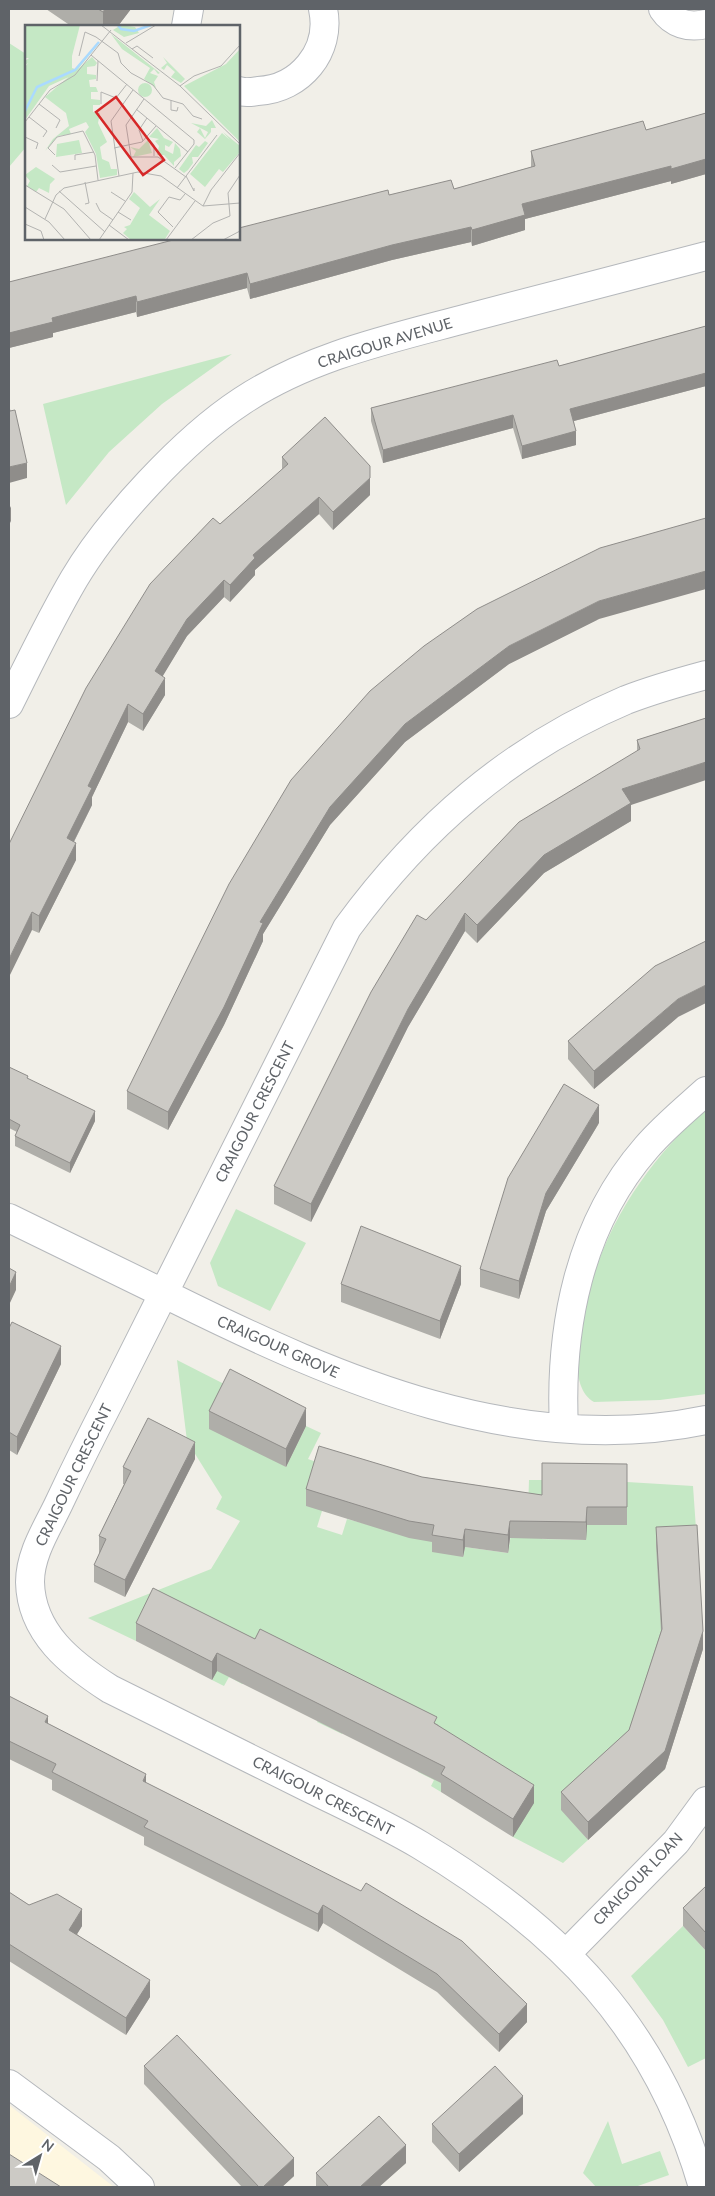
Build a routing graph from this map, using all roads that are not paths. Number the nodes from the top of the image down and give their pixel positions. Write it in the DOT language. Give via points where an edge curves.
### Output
graph roads {
  1 [pos="188,9"];
  2 [pos="322,9"];
  3 [pos="663,9"];
  4 [pos="706,24"];
  5 [pos="186,25"];
  6 [pos="240,90"];
  7 [pos="706,256"];
  8 [pos="706,675"];
  9 [pos="9,704"];
  10 [pos="706,1091"];
  11 [pos="9,1218"];
  12 [pos="163,1294"];
  13 [pos="706,1420"];
  14 [pos="564,1428"];
  15 [pos="706,1801"];
  16 [pos="566,1954"];
  17 [pos="9,2084"];
  18 [pos="140,2187"];
  19 [pos="703,2187"];
  1 -- 5 [label="street"];
  2 -- 6 [label="street" via="322,45 304,73 276,90"];
  3 -- 4 [label="street" via="669,18 692,28"];
  7 -- 9 [label="street, CRAIGOUR AVENUE" via="367,345 304,367 242,401 193,440 111,527 75,577"];
  8 -- 12 [label="street, CRAIGOUR CRESCENT" via="629,699 543,742 466,797 408,851 347,928"];
  10 -- 14 [label="street" via="662,1131 632,1165 607,1205 588,1245 572,1302 566,1340"];
  11 -- 12 [label="street, CRAIGOUR GROVE"];
  12 -- 14 [label="street, CRAIGOUR GROVE" via="338,1373 407,1398 470,1414"];
  12 -- 16 [label="street, CRAIGOUR CRESCENT" via="82,1454 33,1560 32,1597 41,1626 59,1652 110,1689 418,1844 499,1898 540,1929"];
  13 -- 14 [label="street, CRAIGOUR GROVE" via="626,1430"];
  15 -- 16 [label="street, CRAIGOUR LOAN" via="676,1842"];
  16 -- 19 [label="street, CRAIGOUR CRESCENT" via="598,1986 652,2064 682,2126"];
  17 -- 18 [label="street" via="109,2158"];
}
